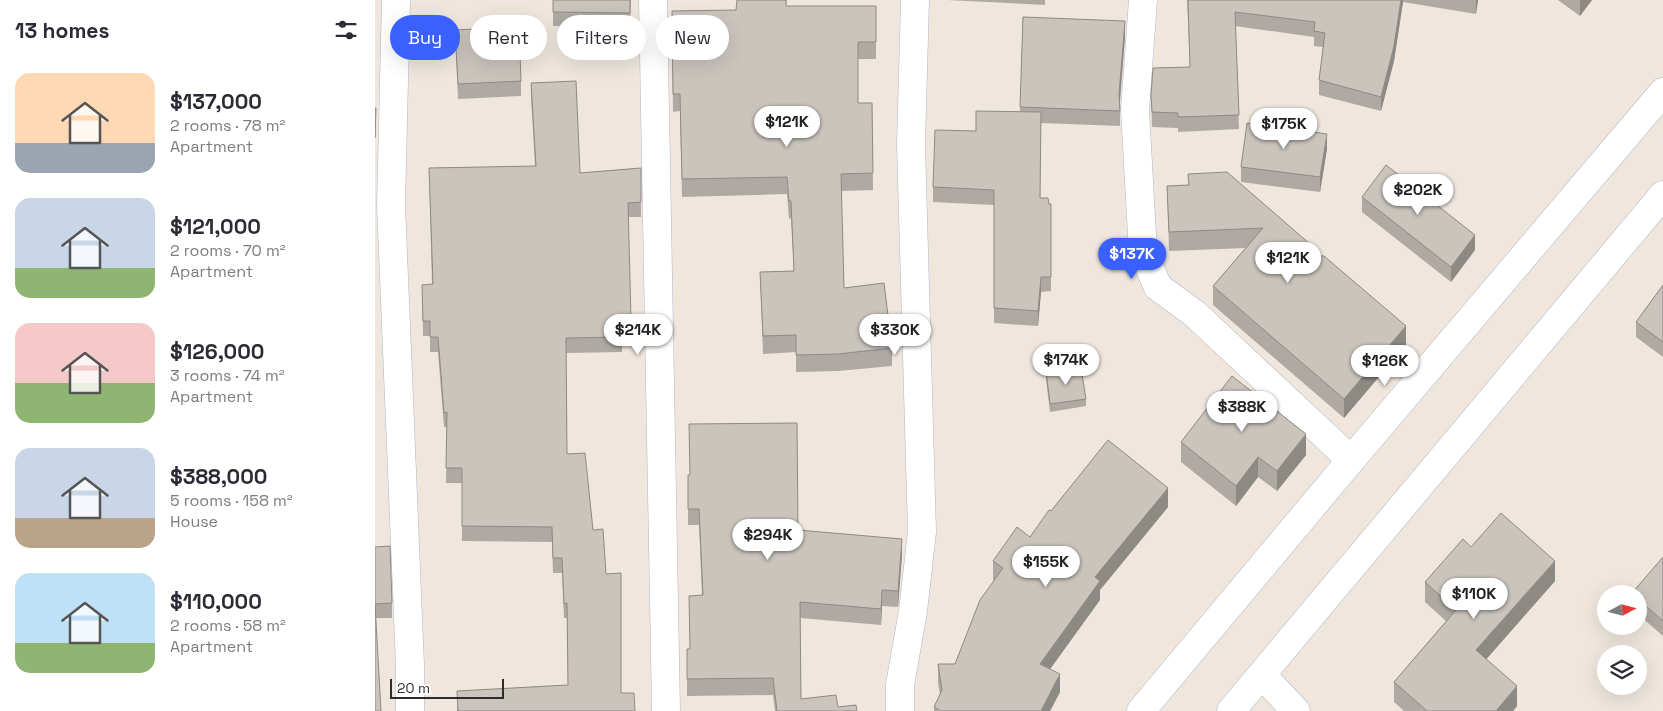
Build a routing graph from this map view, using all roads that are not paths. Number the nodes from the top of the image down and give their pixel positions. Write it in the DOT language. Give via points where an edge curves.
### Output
graph roads {
  1 [pos="395,0"];
  2 [pos="653,0"];
  3 [pos="915,0"];
  4 [pos="1143,0"];
  5 [pos="1663,92"];
  6 [pos="1663,195"];
  7 [pos="1351,460"];
  8 [pos="1262,675"];
  9 [pos="410,711"];
  10 [pos="666,711"];
  11 [pos="900,711"];
  12 [pos="1141,711"];
  13 [pos="1231,711"];
  14 [pos="1296,711"];
  1 -- 9 [label="street" via="391,205"];
  2 -- 10 [label="street"];
  3 -- 11 [label="street" via="911,145 922,532 900,685"];
  4 -- 7 [label="street" via="1135,110 1143,253 1158,287 1195,314"];
  5 -- 7 [label="street"];
  6 -- 8 [label="street"];
  7 -- 12 [label="street"];
  8 -- 13 [label="street"];
  8 -- 14 [label="street"];
}
